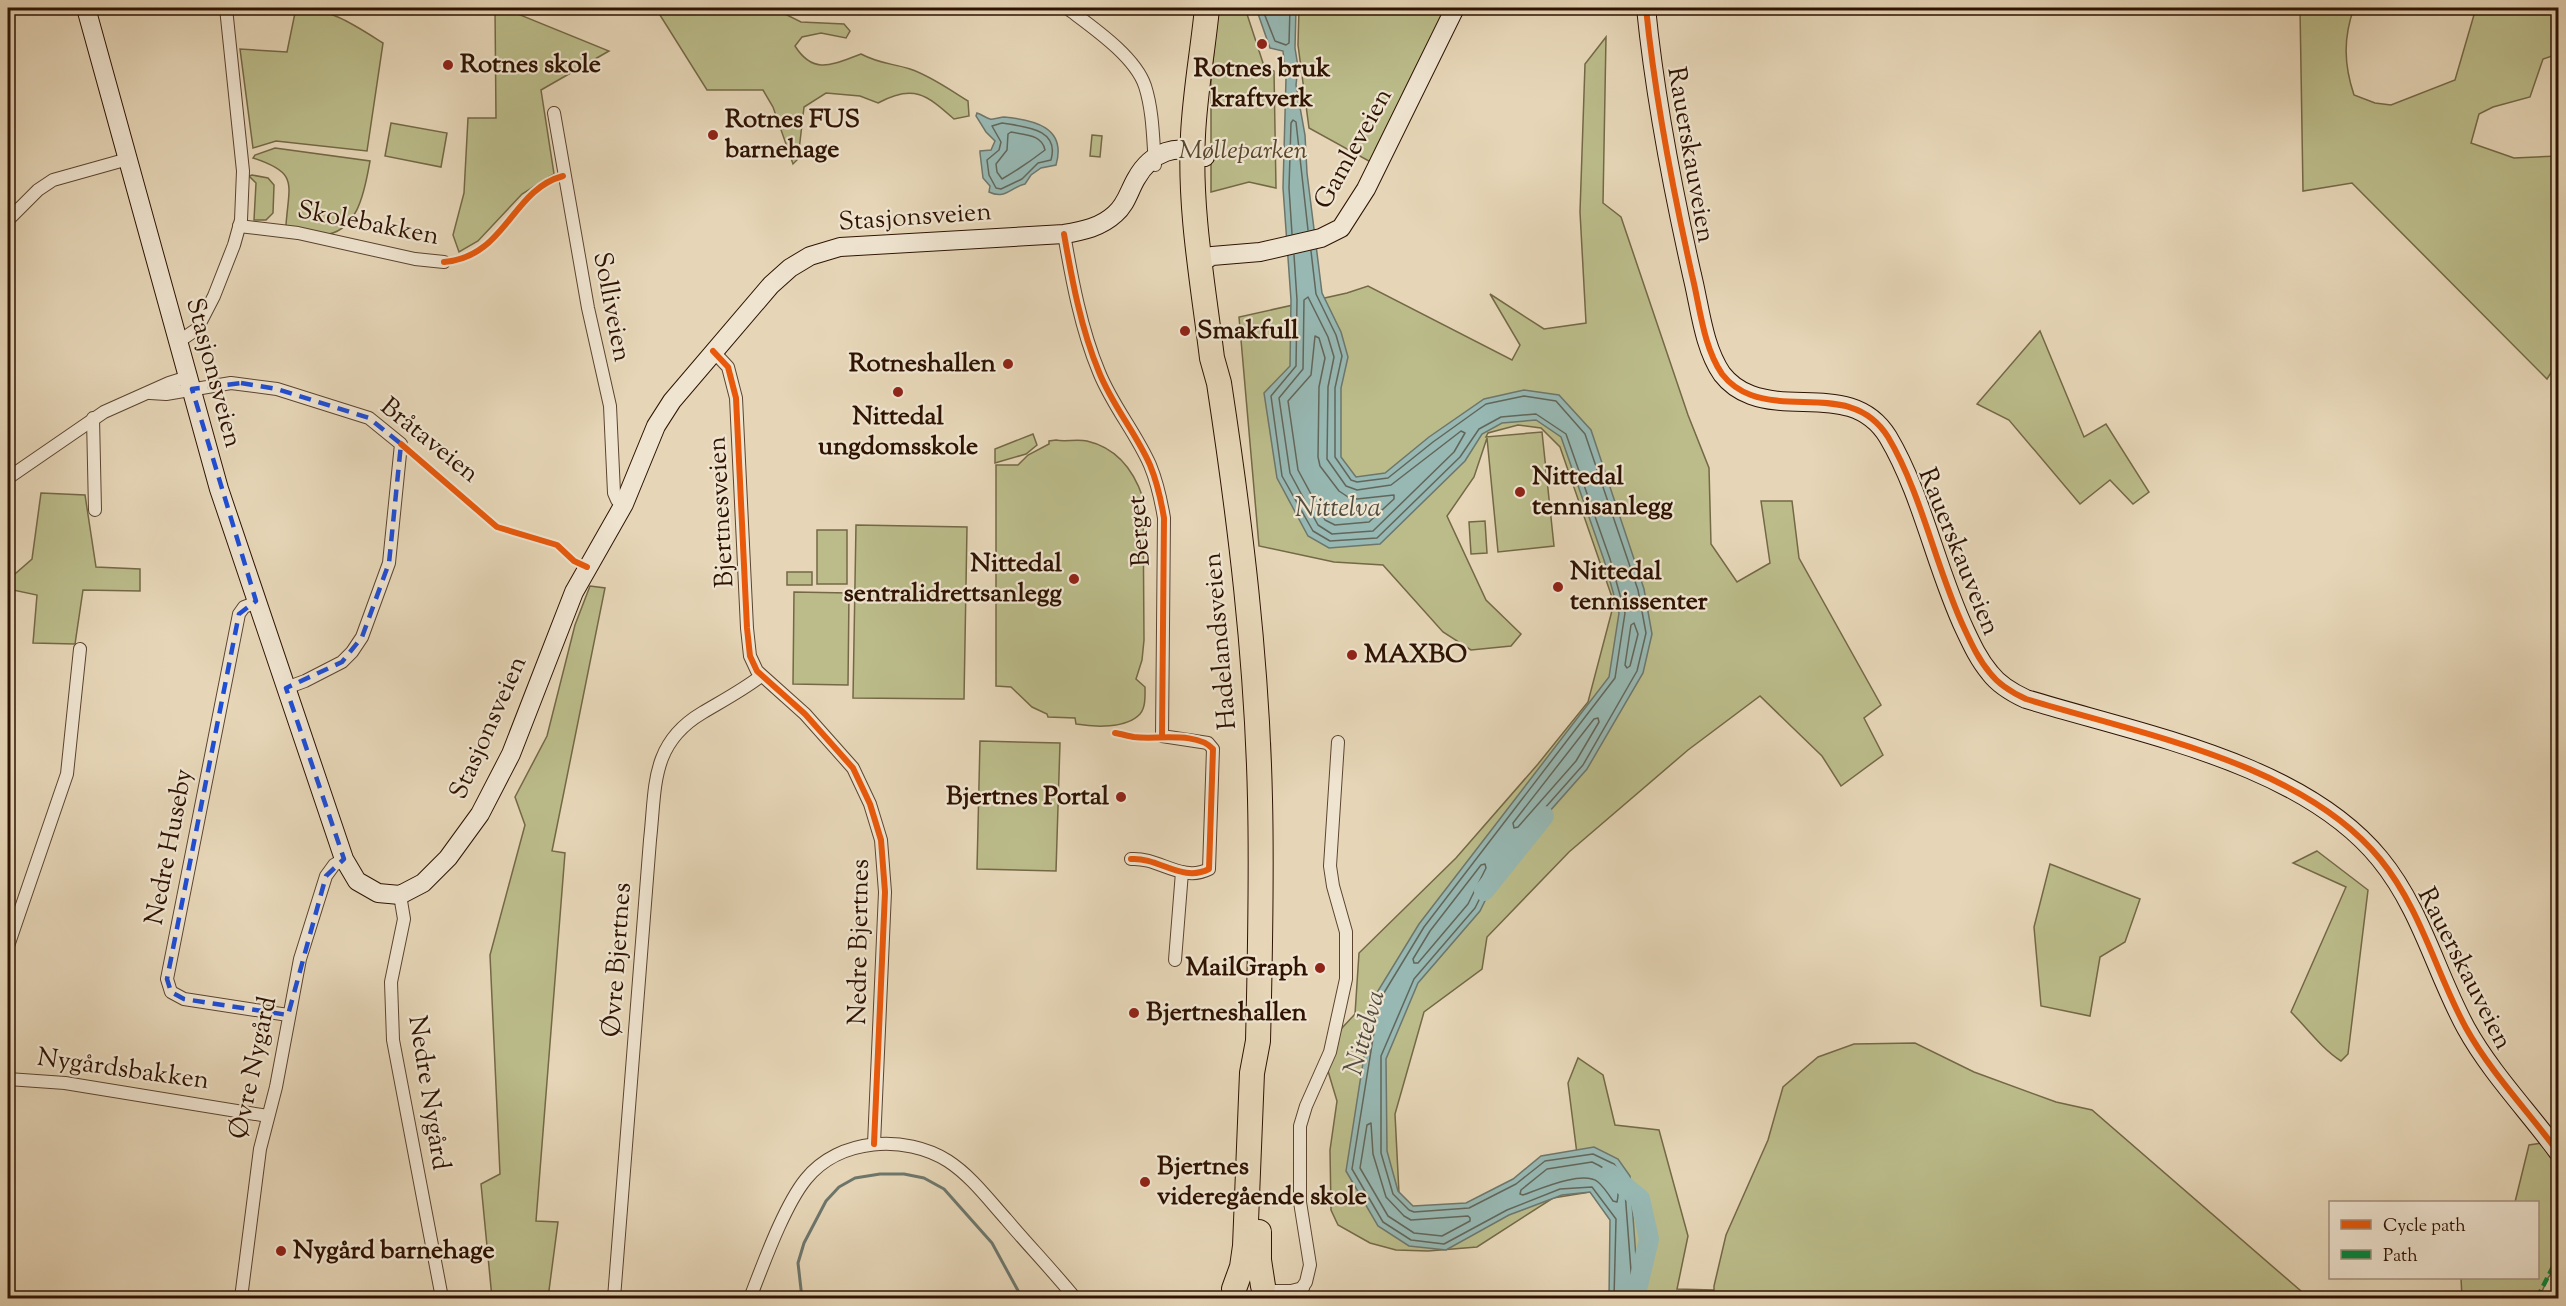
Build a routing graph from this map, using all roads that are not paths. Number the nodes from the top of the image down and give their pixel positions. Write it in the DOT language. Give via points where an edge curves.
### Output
graph roads {
  1 [pos="86,8"];
  2 [pos="226,8"];
  3 [pos="1067,8"];
  4 [pos="1207,8"];
  5 [pos="1455,8"];
  6 [pos="1646,8"];
  7 [pos="554,113"];
  8 [pos="1197,157"];
  9 [pos="128,159"];
  10 [pos="1151,163"];
  11 [pos="8,220"];
  12 [pos="239,226"];
  13 [pos="1064,234"];
  14 [pos="444,262"];
  15 [pos="1208,262"];
  16 [pos="178,342"];
  17 [pos="712,351"];
  18 [pos="190,383"];
  19 [pos="93,418"];
  20 [pos="8,478"];
  21 [pos="624,504"];
  22 [pos="95,510"];
  23 [pos="257,602"];
  24 [pos="80,649"];
  25 [pos="761,675"];
  26 [pos="286,688"];
  27 [pos="1338,742"];
  28 [pos="344,859"];
  29 [pos="1131,860"];
  30 [pos="1182,872"];
  31 [pos="400,894"];
  32 [pos="8,946"];
  33 [pos="1175,960"];
  34 [pos="288,1015"];
  35 [pos="1258,1041"];
  36 [pos="8,1079"];
  37 [pos="268,1116"];
  38 [pos="874,1144"];
  39 [pos="2556,1148"];
  40 [pos="1303,1288"];
  41 [pos="1268,1292"];
  42 [pos="1232,1294"];
  43 [pos="241,1299"];
  44 [pos="442,1299"];
  45 [pos="614,1299"];
  46 [pos="750,1299"];
  47 [pos="1075,1299"];
  48 [pos="1295,1299"];
  1 -- 9 [label="main road, Stasjonsveien"];
  2 -- 12 [label="street" via="243,171"];
  3 -- 10 [label="street" via="1114,46 1140,75 1149,109"];
  4 -- 8 [label="highway, Hadelandsveien"];
  5 -- 15 [label="main road, Gamleveien" via="1345,224 1335,233 1234,262"];
  6 -- 39 [label="main road, Rauerskauveien" via="1674,195 1707,337 1723,375 1736,387 1766,399 1846,405 1875,422 1886,434 1902,464 1953,605 1984,666 2002,685 2026,699 2250,768 2321,807 2357,836 2380,858 2408,902 2478,1048"];
  7 -- 21 [label="street, Solliveien" via="571,220 610,406 614,493"];
  8 -- 10 [label="main road" via="1169,151"];
  8 -- 15 [label="highway, Hadelandsveien"];
  9 -- 11 [label="street" via="53,180"];
  9 -- 16 [label="main road, Stasjonsveien"];
  10 -- 13 [label="main road, Stasjonsveien" via="1114,215 1095,227"];
  12 -- 14 [label="street, Skolebakken" via="298,233"];
  12 -- 16 [label="street" via="214,296 197,329"];
  13 -- 17 [label="main road, Stasjonsveien" via="867,244 818,252 771,285"];
  13 -- 30 [label="street, Berget" via="1099,373 1149,463 1164,518 1162,736 1208,743 1213,749 1209,868 1195,874"];
  15 -- 35 [label="highway, Hadelandsveien" via="1244,555 1255,697 1261,846"];
  16 -- 18 [label="main road, Stasjonsveien"];
  17 -- 21 [label="main road, Stasjonsveien" via="656,426"];
  17 -- 25 [label="street, Bjertnesveien" via="728,367 735,391 747,639 753,663"];
  18 -- 19 [label="street, Bråtaveien" via="166,394 150,393"];
  18 -- 23 [label="main road, Stasjonsveien" via="219,489"];
  18 -- 26 [label="street, Bråtaveien" via="241,383 277,389 369,418 401,444 389,563 364,631 342,662"];
  19 -- 20 [label="street, Bråtaveien"];
  19 -- 22 [label="street"];
  21 -- 31 [label="main road, Stasjonsveien" via="574,592 504,771 489,798 442,865 423,883"];
  23 -- 26 [label="main road, Stasjonsveien"];
  23 -- 34 [label="street, Nedre Huseby" via="244,607 239,614 167,979 171,992 184,999"];
  24 -- 32 [label="street" via="67,774"];
  25 -- 38 [label="street, Nedre Bjertnes" via="805,714 846,759 865,790 881,840 885,892"];
  25 -- 45 [label="street, Øvre Bjertnes" via="685,725 666,746 659,764"];
  26 -- 28 [label="main road, Stasjonsveien"];
  27 -- 40 [label="street" via="1330,866 1346,932 1347,966 1330,1052 1306,1106 1299,1136 1300,1202 1310,1265"];
  28 -- 31 [label="main road, Stasjonsveien" via="364,887 378,893"];
  28 -- 34 [label="street, Øvre Nygård" via="326,876 300,958"];
  29 -- 30 [label="street, Berget"];
  30 -- 33 [label="street"];
  31 -- 44 [label="street, Nedre Nygård" via="404,919 391,982 393,1040"];
  34 -- 37 [label="street, Øvre Nygård"];
  35 -- 41 [label="highway, Hadelandsveien" via="1264,1078 1259,1242"];
  35 -- 42 [label="highway, Hadelandsveien" via="1252,1073 1245,1254"];
  36 -- 37 [label="street, Nygårdsbakken" via="65,1083"];
  37 -- 43 [label="street, Øvre Nygård"];
  38 -- 46 [label="street" via="837,1155 804,1181"];
  38 -- 47 [label="street" via="916,1148 940,1156 956,1167"];
  40 -- 41 [label="street"];
  40 -- 48 [label="street"];
  41 -- 42 [label="highway" via="1255,1282 1246,1282"];
}
